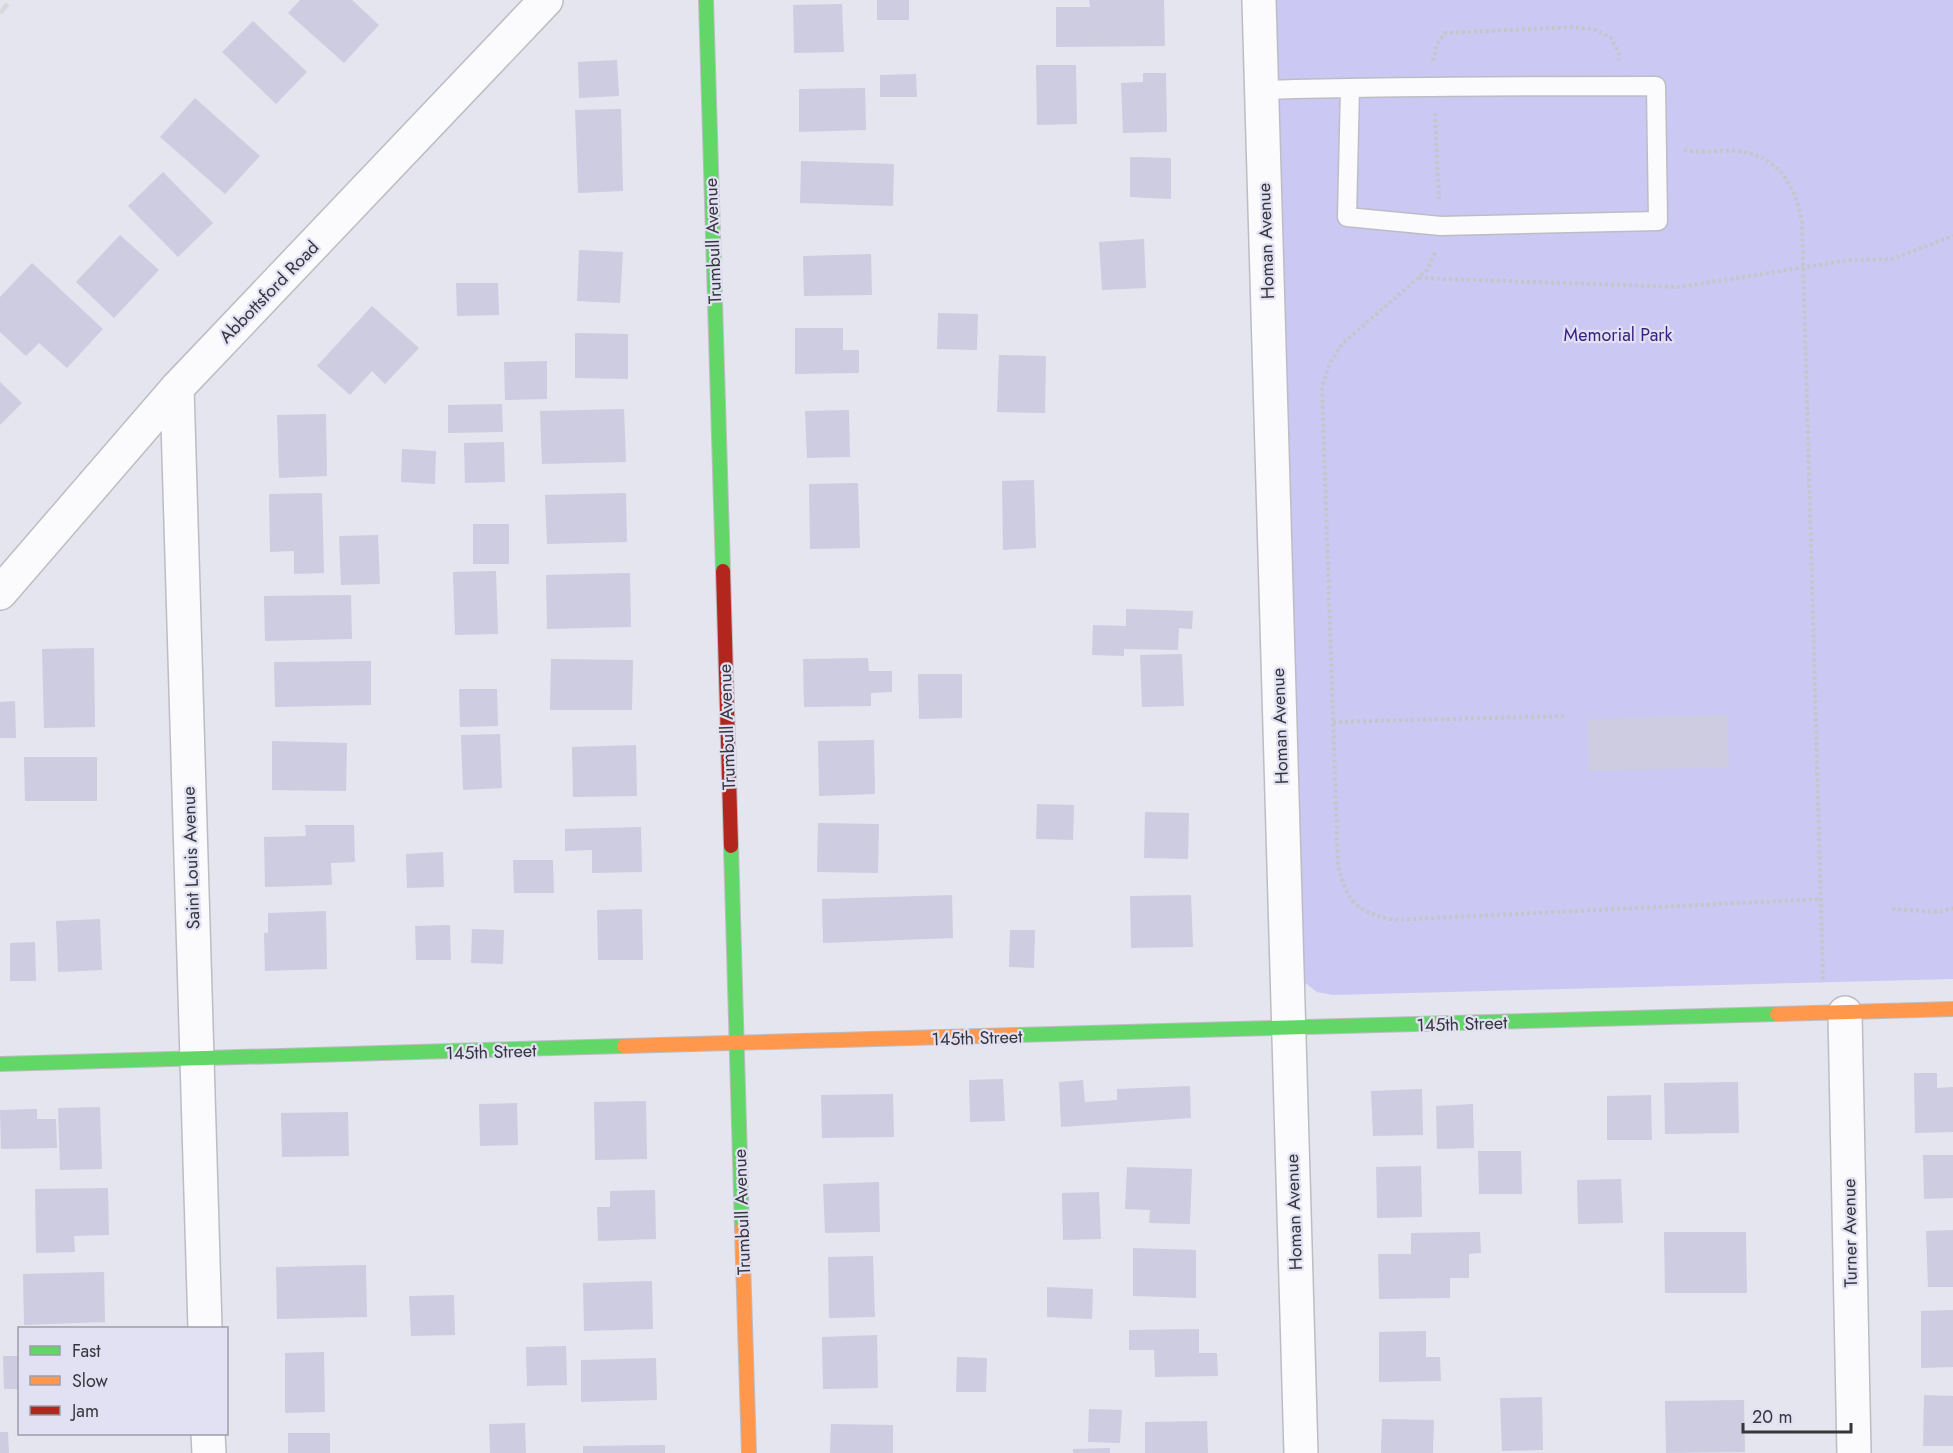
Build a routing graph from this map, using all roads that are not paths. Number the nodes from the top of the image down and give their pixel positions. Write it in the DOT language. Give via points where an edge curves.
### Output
graph roads {
  1 [pos="546,0"];
  2 [pos="706,0"];
  3 [pos="1259,0"];
  4 [pos="1350,88"];
  5 [pos="1262,90"];
  6 [pos="177,388"];
  7 [pos="0,592"];
  8 [pos="1953,1009"];
  9 [pos="1835,1013"];
  10 [pos="1289,1029"];
  11 [pos="737,1045"];
  12 [pos="197,1061"];
  13 [pos="0,1065"];
  14 [pos="205,1327"];
  15 [pos="208,1435"];
  16 [pos="209,1453"];
  17 [pos="749,1453"];
  18 [pos="1301,1453"];
  19 [pos="1854,1453"];
  1 -- 6 [label="street, Abbottsford Road"];
  2 -- 11 [label="street, Trumbull Avenue"];
  3 -- 5 [label="street, Homan Avenue"];
  4 -- 4 [label="lane" via="1347,217 1441,226 1658,221 1656,86"];
  4 -- 5 [label="lane"];
  5 -- 10 [label="street, Homan Avenue"];
  6 -- 7 [label="street, Abbottsford Road"];
  6 -- 12 [label="street, Saint Louis Avenue"];
  8 -- 9 [label="street, 145th Street"];
  9 -- 10 [label="street, 145th Street"];
  9 -- 19 [label="street, Turner Avenue"];
  10 -- 11 [label="street, 145th Street"];
  10 -- 18 [label="street, Homan Avenue"];
  11 -- 12 [label="street, 145th Street"];
  11 -- 17 [label="street, Trumbull Avenue"];
  12 -- 13 [label="street, 145th Street"];
  12 -- 14 [label="street, Saint Louis Avenue"];
  15 -- 16 [label="street"];
}
